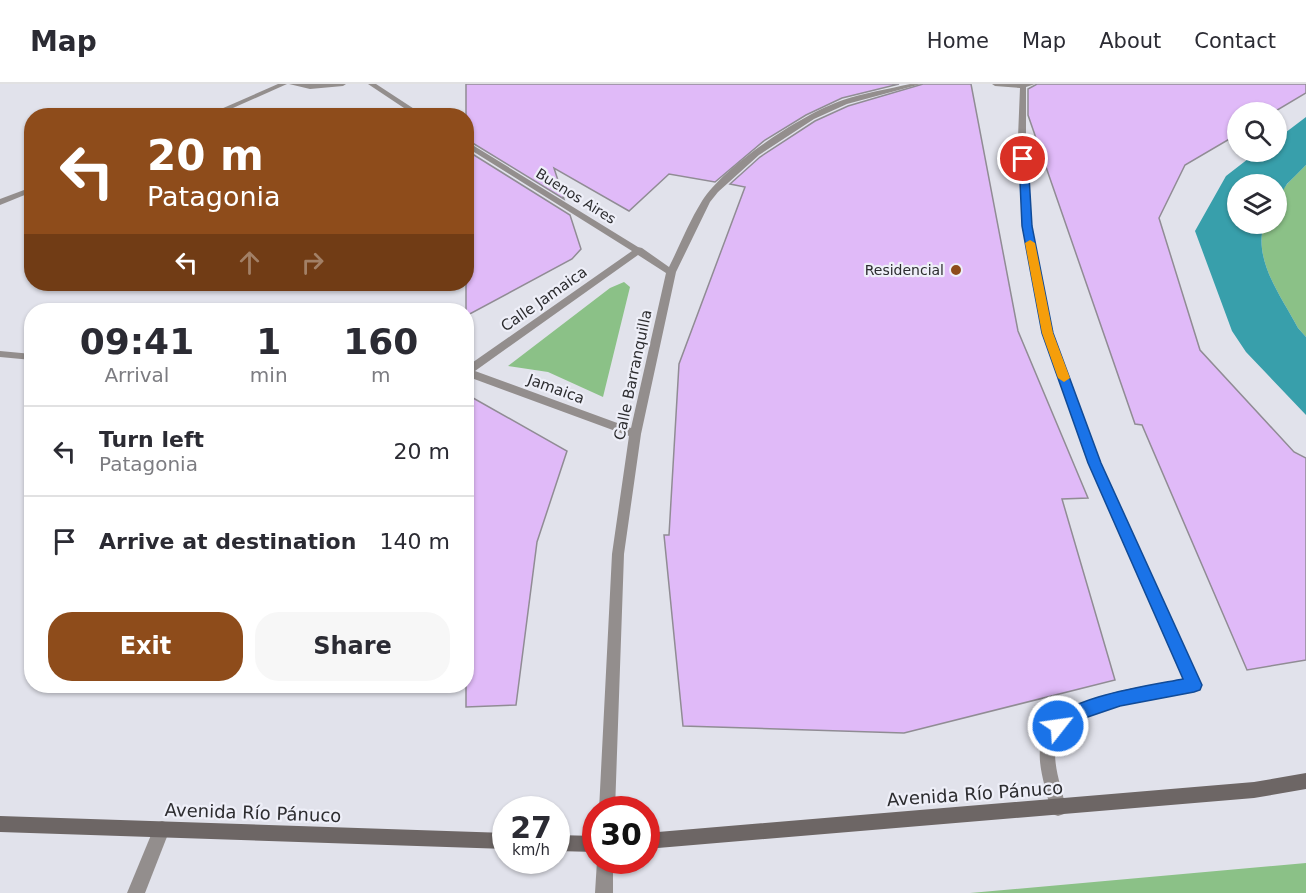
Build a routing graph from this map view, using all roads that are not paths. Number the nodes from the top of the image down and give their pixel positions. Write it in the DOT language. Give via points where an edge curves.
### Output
graph roads {
  1 [pos="284,84"];
  2 [pos="292,84"];
  3 [pos="343,84"];
  4 [pos="371,84"];
  5 [pos="918,84"];
  6 [pos="995,84"];
  7 [pos="1028,85"];
  8 [pos="227,108"];
  9 [pos="409,108"];
  10 [pos="474,148"];
  11 [pos="24,192"];
  12 [pos="0,202"];
  13 [pos="639,250"];
  14 [pos="671,272"];
  15 [pos="0,354"];
  16 [pos="24,356"];
  17 [pos="474,367"];
  18 [pos="474,375"];
  19 [pos="634,434"];
  20 [pos="1306,780"];
  21 [pos="608,796"];
  22 [pos="1058,808"];
  23 [pos="0,824"];
  24 [pos="162,829"];
  25 [pos="660,840"];
  26 [pos="492,841"];
  27 [pos="605,874"];
  28 [pos="136,893"];
  29 [pos="604,893"];
  1 -- 8 [label="street"];
  2 -- 3 [label="street"];
  4 -- 9 [label="street"];
  5 -- 14 [label="street, Calle Barranquilla" via="811,117 756,153 715,190 698,213"];
  6 -- 7 [label="street"];
  7 -- 22 [label="street" via="1022,137 1027,226 1048,333 1095,463 1194,685 1120,698 1071,715 1058,726 1050,736 1048,752"];
  10 -- 13 [label="street, Buenos Aires"];
  11 -- 12 [label="street"];
  13 -- 14 [label="street, Buenos Aires"];
  13 -- 17 [label="street, Calle Jamaica"];
  14 -- 19 [label="street, Calle Barranquilla"];
  15 -- 16 [label="street"];
  18 -- 19 [label="street, Jamaica"];
  19 -- 21 [label="street, Calle Barranquilla" via="618,554"];
  20 -- 22 [label="street, Avenida Río Pánuco" via="1254,790"];
  22 -- 25 [label="street, Avenida Río Pánuco"];
  23 -- 24 [label="street, Avenida Río Pánuco"];
  24 -- 26 [label="street, Avenida Río Pánuco"];
  24 -- 28 [label="street"];
  27 -- 29 [label="street"];
}
